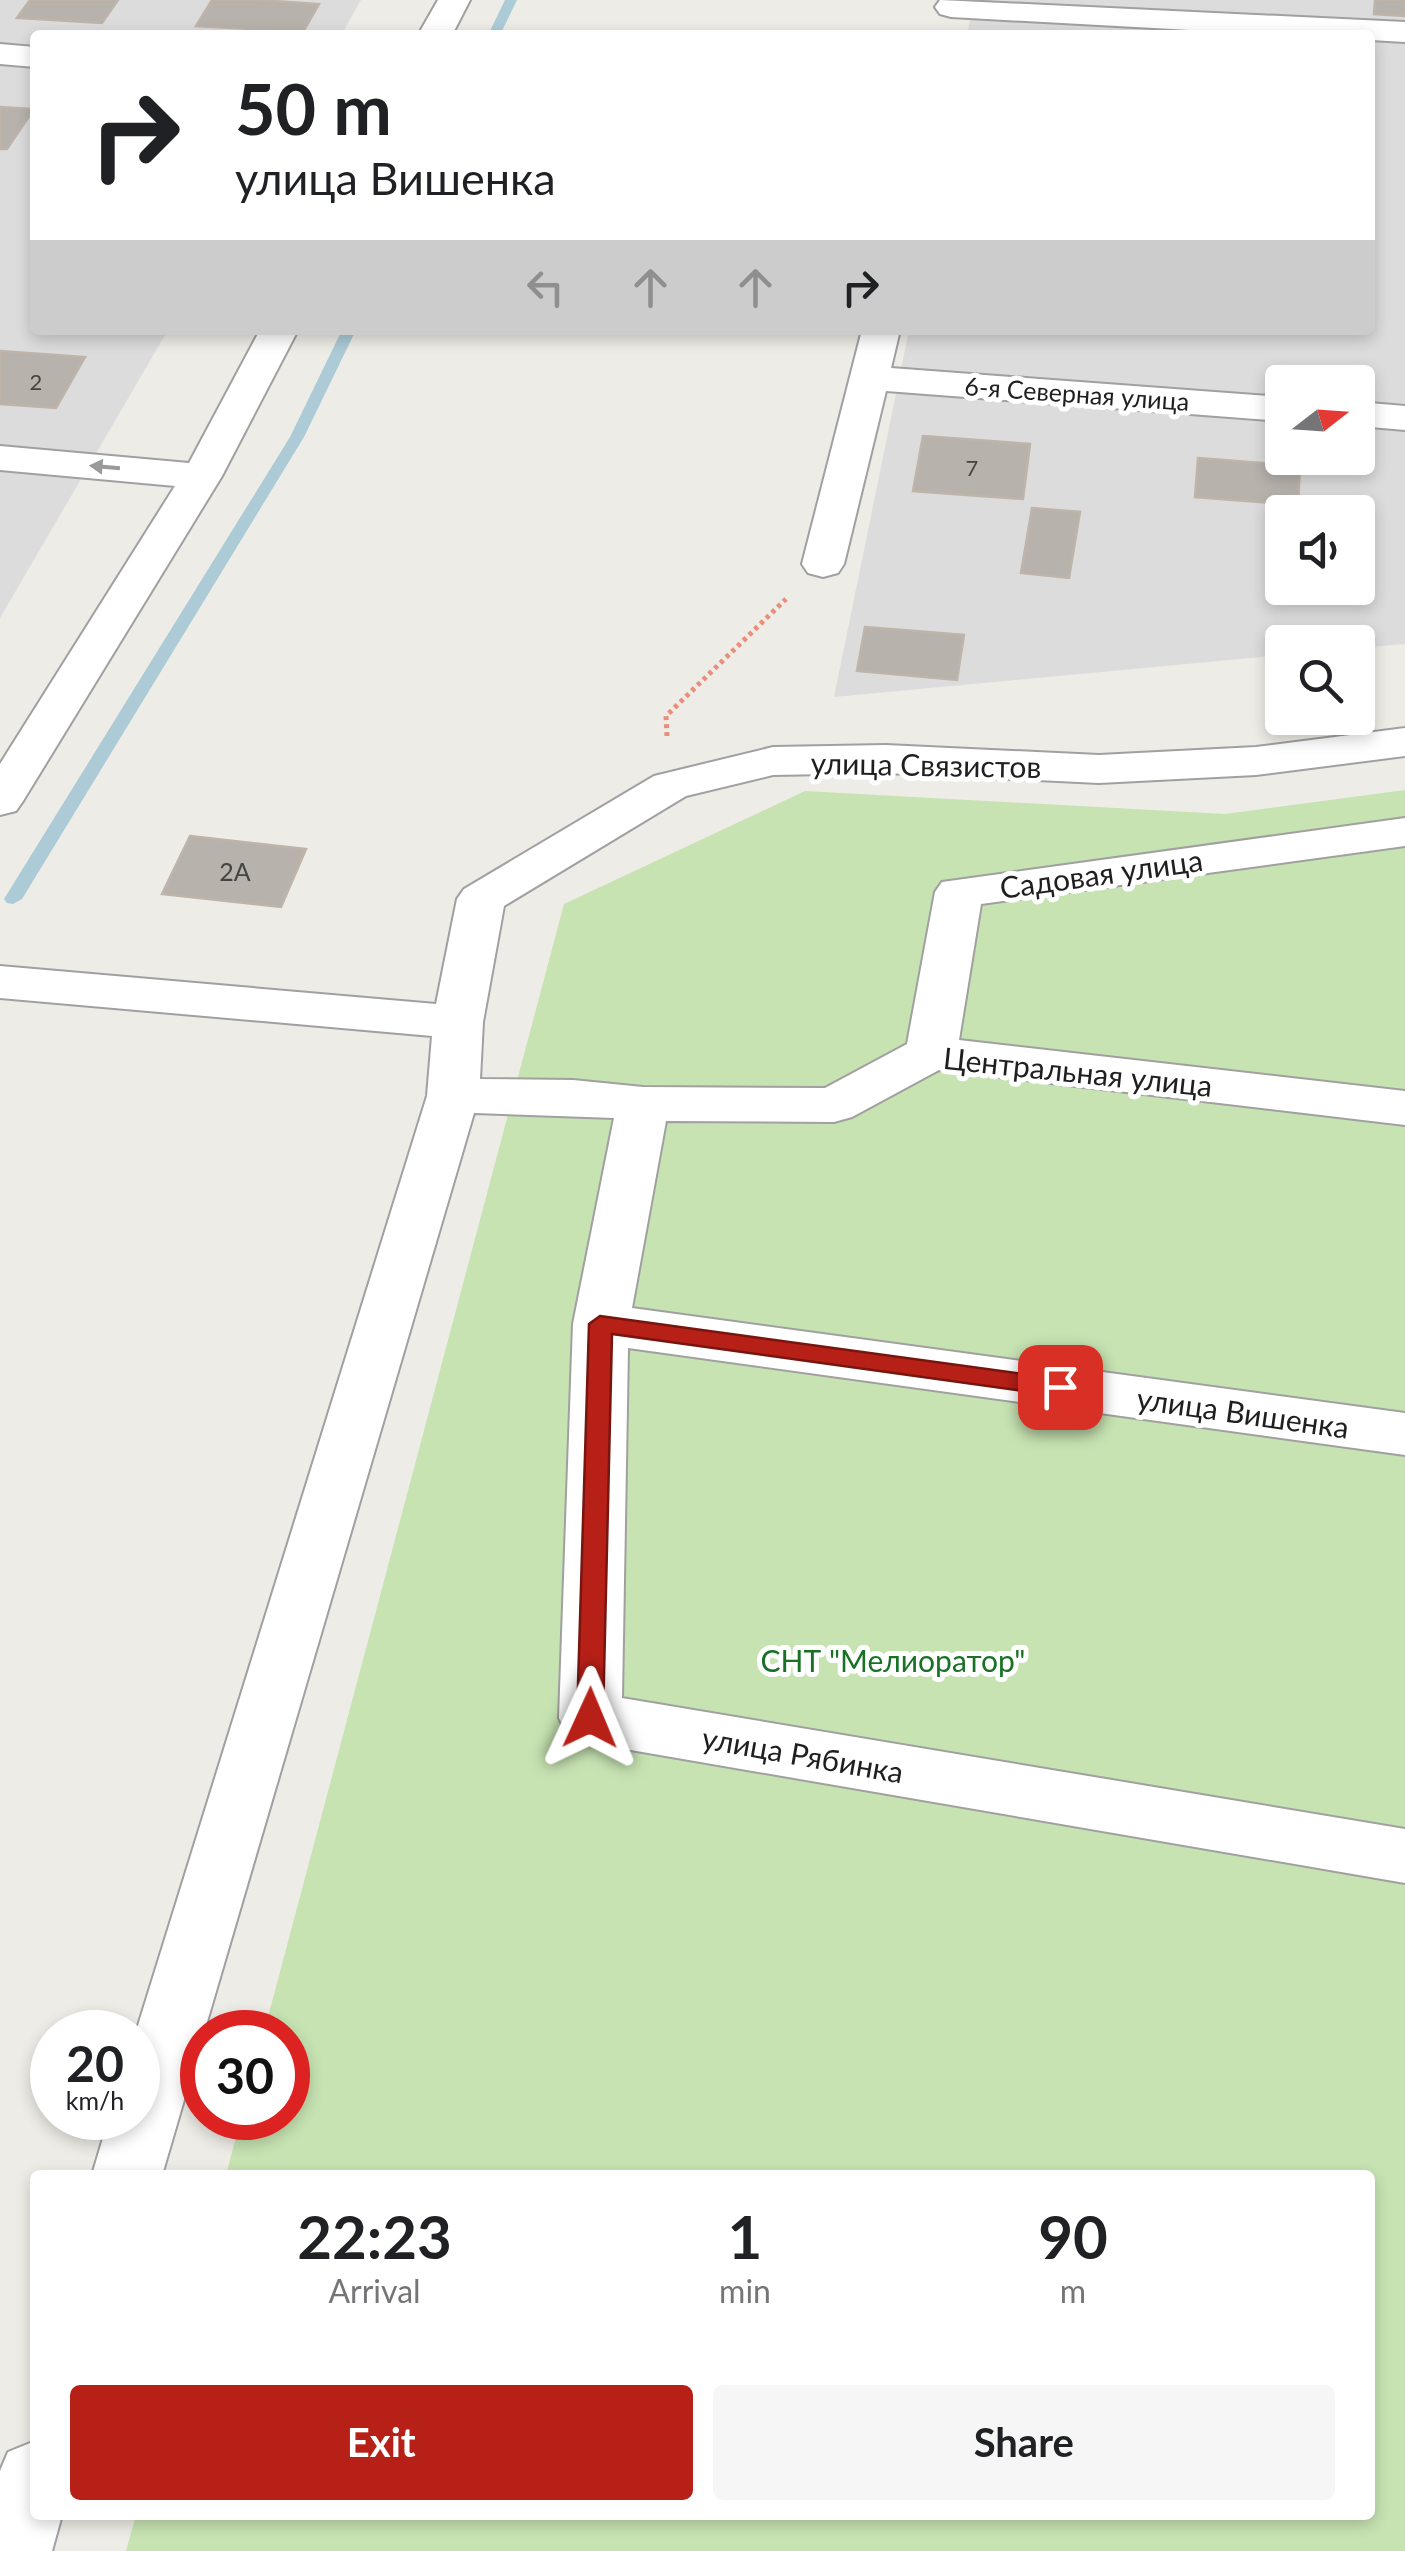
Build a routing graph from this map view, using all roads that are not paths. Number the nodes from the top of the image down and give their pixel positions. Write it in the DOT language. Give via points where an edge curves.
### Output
graph roads {
  1 [pos="454,0"];
  2 [pos="949,14"];
  3 [pos="438,30"];
  4 [pos="1354,30"];
  5 [pos="1375,31"];
  6 [pos="1405,32"];
  7 [pos="0,54"];
  8 [pos="30,57"];
  9 [pos="276,335"];
  10 [pos="880,335"];
  11 [pos="870,378"];
  12 [pos="1265,407"];
  13 [pos="1375,415"];
  14 [pos="1405,418"];
  15 [pos="0,458"];
  16 [pos="202,476"];
  17 [pos="823,564"];
  18 [pos="1405,742"];
  19 [pos="0,801"];
  20 [pos="1405,832"];
  21 [pos="0,982"];
  22 [pos="458,1022"];
  23 [pos="931,1053"];
  24 [pos="454,1096"];
  25 [pos="643,1104"];
  26 [pos="1405,1108"];
  27 [pos="600,1324"];
  28 [pos="1405,1434"];
  29 [pos="1405,1856"];
  30 [pos="129,2170"];
  31 [pos="30,2495"];
  32 [pos="13,2551"];
  1 -- 3 [label="street"];
  2 -- 4 [label="street"];
  5 -- 6 [label="street"];
  7 -- 8 [label="street"];
  9 -- 16 [label="street"];
  10 -- 11 [label="street"];
  11 -- 12 [label="street, 6-я Северная улица"];
  11 -- 17 [label="street"];
  13 -- 14 [label="street"];
  16 -- 15 [label="street, one-way"];
  16 -- 19 [label="street"];
  18 -- 22 [label="street, улица Связистов" via="1256,761 1098,769 773,761 670,786 480,899"];
  20 -- 23 [label="street, Садовая улица" via="959,892"];
  21 -- 22 [label="street"];
  22 -- 24 [label="street"];
  23 -- 25 [label="street, Центральная улица" via="834,1106"];
  23 -- 26 [label="street, Центральная улица"];
  24 -- 25 [label="street"];
  24 -- 30 [label="street"];
  25 -- 27 [label="street"];
  27 -- 28 [label="street, улица Вишенка"];
  27 -- 29 [label="street, улица Рябинка" via="590,1718"];
  31 -- 32 [label="street"];
}
